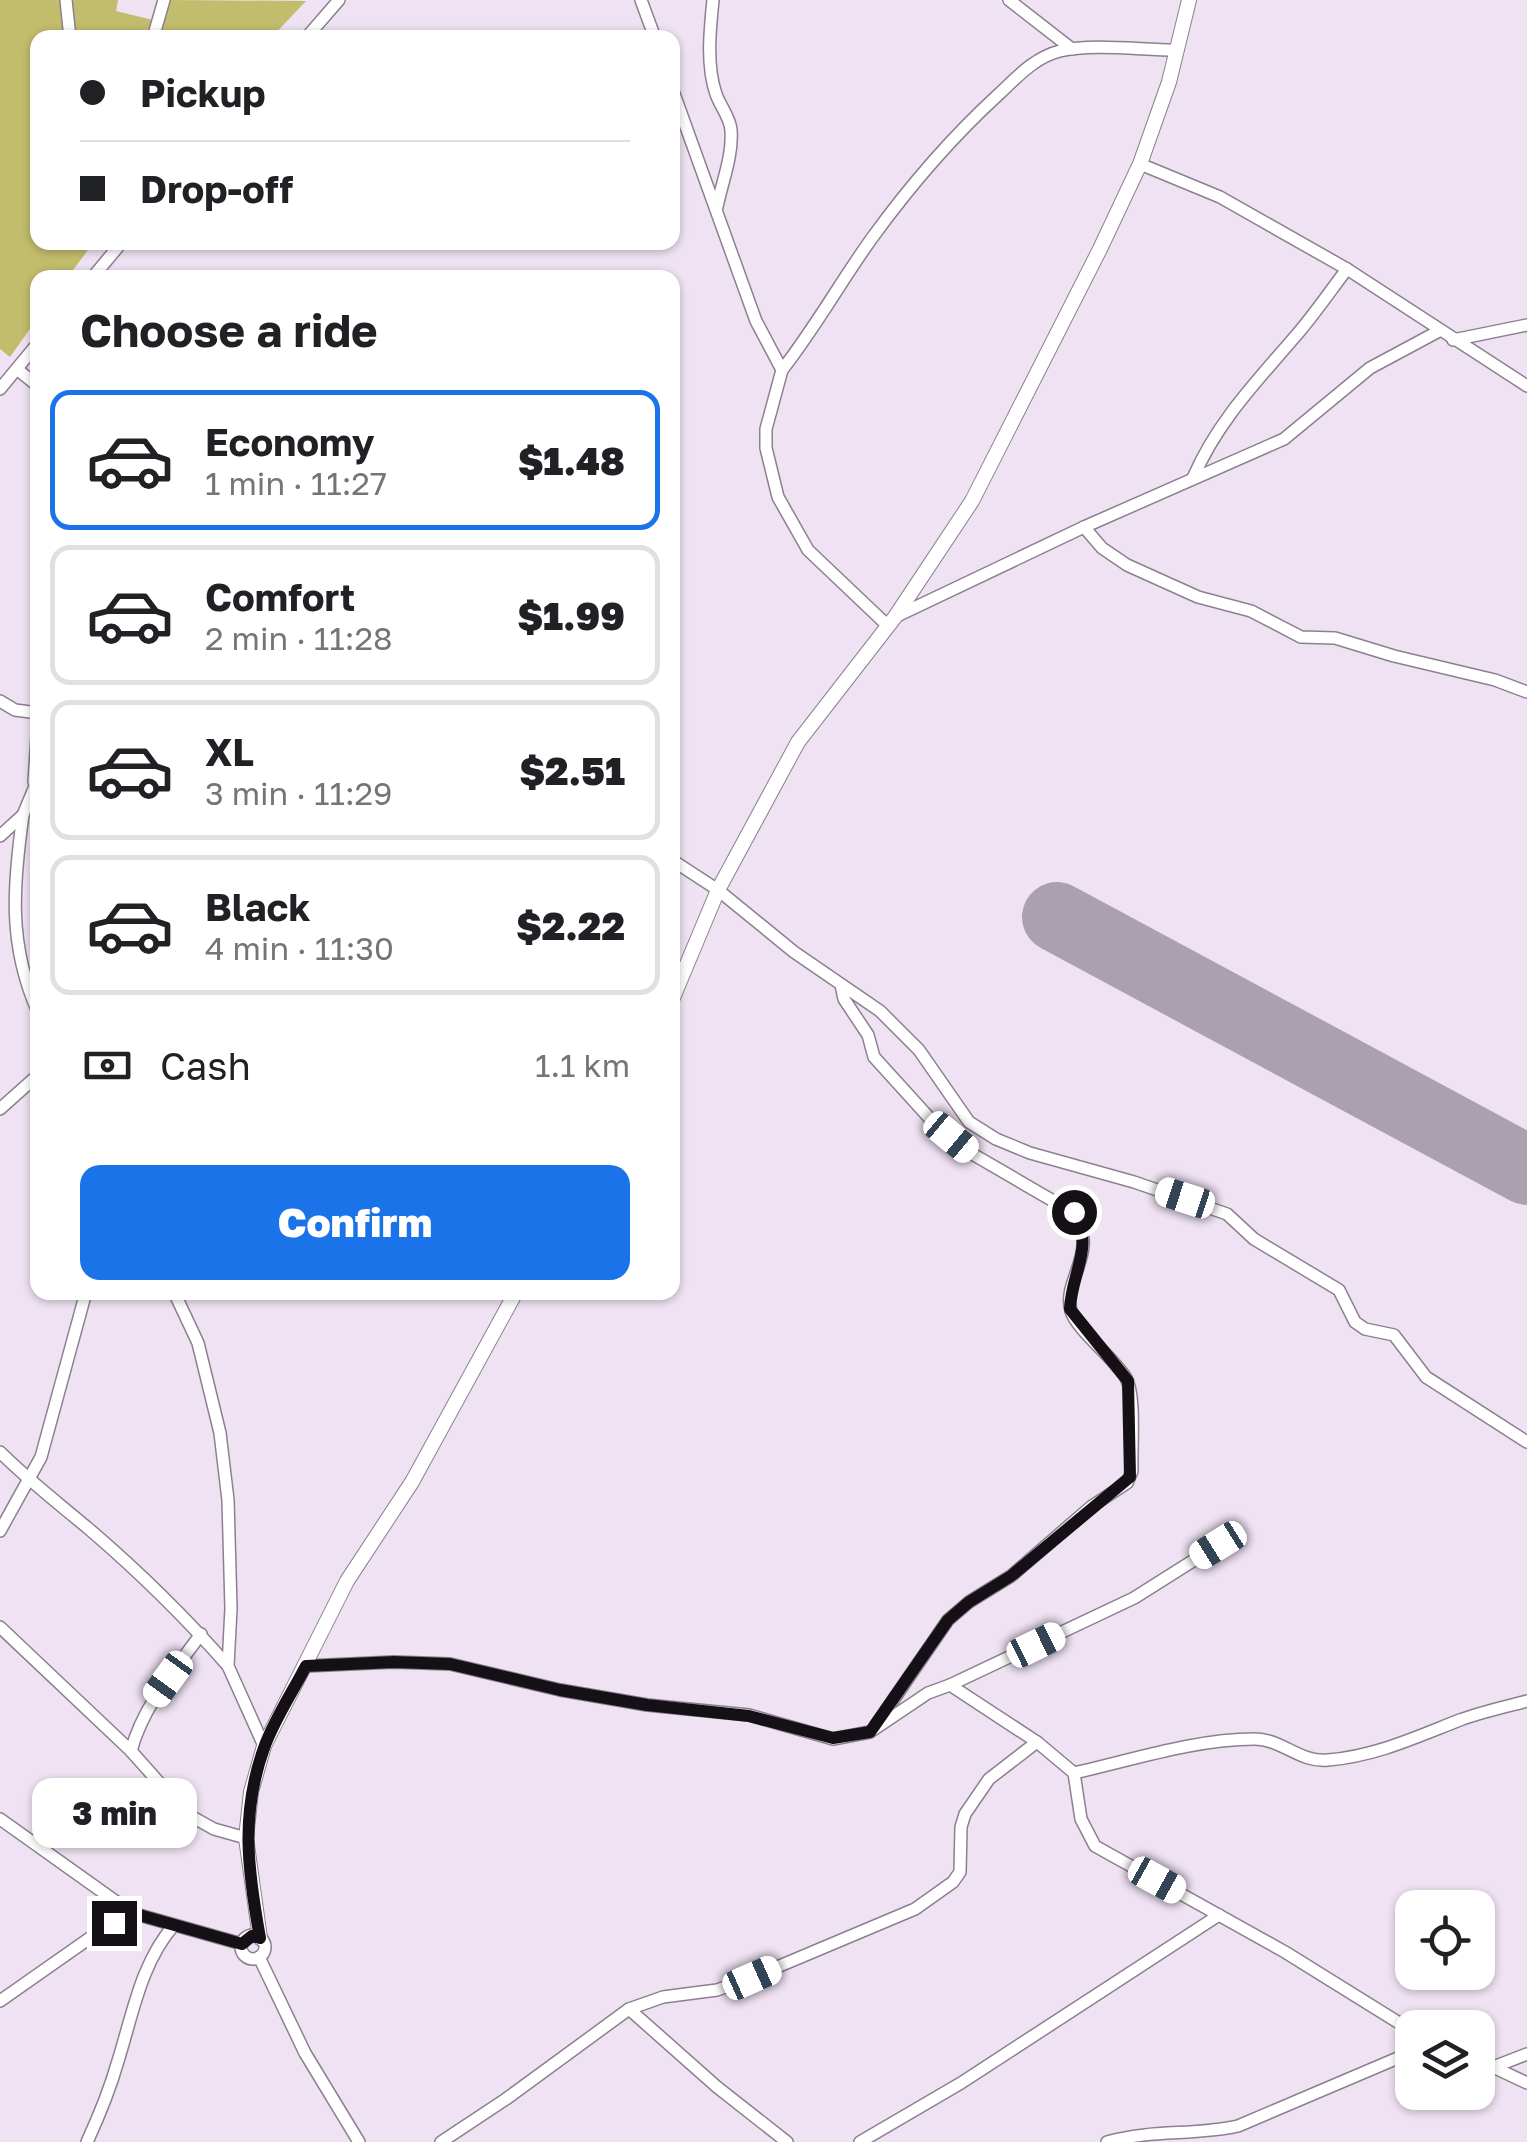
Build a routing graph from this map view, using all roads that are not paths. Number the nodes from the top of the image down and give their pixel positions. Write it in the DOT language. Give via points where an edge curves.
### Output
graph roads {
  1 [pos="66,0"];
  2 [pos="164,0"];
  3 [pos="340,0"];
  4 [pos="642,0"];
  5 [pos="713,0"];
  6 [pos="1008,0"];
  7 [pos="1185,3"];
  8 [pos="69,30"];
  9 [pos="155,30"];
  10 [pos="313,30"];
  11 [pos="652,30"];
  12 [pos="1072,49"];
  13 [pos="1175,50"];
  14 [pos="680,111"];
  15 [pos="1140,164"];
  16 [pos="716,212"];
  17 [pos="1347,268"];
  18 [pos="1527,324"];
  19 [pos="1438,331"];
  20 [pos="1453,340"];
  21 [pos="30,354"];
  22 [pos="18,370"];
  23 [pos="782,370"];
  24 [pos="30,380"];
  25 [pos="1527,386"];
  26 [pos="0,389"];
  27 [pos="1193,478"];
  28 [pos="1084,527"];
  29 [pos="892,621"];
  30 [pos="1527,692"];
  31 [pos="0,701"];
  32 [pos="30,712"];
  33 [pos="30,798"];
  34 [pos="24,815"];
  35 [pos="0,836"];
  36 [pos="680,865"];
  37 [pos="718,890"];
  38 [pos="680,981"];
  39 [pos="840,985"];
  40 [pos="30,991"];
  41 [pos="30,1082"];
  42 [pos="0,1109"];
  43 [pos="84,1300"];
  44 [pos="178,1300"];
  45 [pos="512,1300"];
  46 [pos="1527,1442"];
  47 [pos="0,1452"];
  48 [pos="29,1481"];
  49 [pos="0,1532"];
  50 [pos="1218,1545"];
  51 [pos="0,1627"];
  52 [pos="200,1634"];
  53 [pos="228,1666"];
  54 [pos="306,1666"];
  55 [pos="950,1685"];
  56 [pos="1527,1702"];
  57 [pos="870,1732"];
  58 [pos="1037,1742"];
  59 [pos="264,1746"];
  60 [pos="131,1751"];
  61 [pos="1074,1773"];
  62 [pos="0,1819"];
  63 [pos="246,1838"];
  64 [pos="132,1913"];
  65 [pos="1219,1915"];
  66 [pos="174,1925"];
  67 [pos="260,1938"];
  68 [pos="242,1944"];
  69 [pos="259,1958"];
  70 [pos="0,2001"];
  71 [pos="629,2008"];
  72 [pos="1395,2021"];
  73 [pos="1527,2054"];
  74 [pos="1395,2059"];
  75 [pos="1496,2066"];
  76 [pos="1527,2083"];
  77 [pos="87,2142"];
  78 [pos="359,2142"];
  79 [pos="440,2142"];
  80 [pos="787,2142"];
  81 [pos="860,2142"];
  82 [pos="1107,2142"];
  1 -- 8 [label="street"];
  2 -- 9 [label="street"];
  3 -- 10 [label="street"];
  4 -- 11 [label="street"];
  5 -- 16 [label="street" via="712,70 731,126"];
  6 -- 12 [label="street"];
  7 -- 13 [label="street"];
  12 -- 13 [label="street"];
  12 -- 23 [label="street" via="1031,64 968,122 872,238"];
  13 -- 15 [label="street"];
  14 -- 16 [label="street"];
  15 -- 17 [label="street" via="1220,197"];
  15 -- 29 [label="street" via="972,501"];
  16 -- 23 [label="street"];
  17 -- 19 [label="street"];
  17 -- 27 [label="street" via="1235,405"];
  18 -- 20 [label="street"];
  19 -- 20 [label="street"];
  19 -- 27 [label="street" via="1370,368 1284,440"];
  20 -- 25 [label="street"];
  21 -- 22 [label="street"];
  22 -- 24 [label="street"];
  22 -- 26 [label="street"];
  23 -- 29 [label="street" via="766,429 778,497 808,550"];
  27 -- 28 [label="street"];
  28 -- 29 [label="street"];
  28 -- 30 [label="street" via="1126,565 1198,597 1251,611 1301,637 1335,638"];
  29 -- 37 [label="street" via="798,742"];
  31 -- 32 [label="street"];
  33 -- 34 [label="street"];
  34 -- 35 [label="street"];
  34 -- 40 [label="street" via="13,884"];
  36 -- 37 [label="street"];
  37 -- 38 [label="street"];
  37 -- 39 [label="street"];
  39 -- 46 [label="street" via="880,1010 919,1050 969,1122 1030,1153 1227,1214 1254,1239 1339,1290 1355,1322 1399,1338 1426,1377"];
  39 -- 57 [label="street" via="874,1057 933,1122 969,1152 1074,1212 1084,1242 1072,1315 1130,1387 1127,1483 948,1620"];
  41 -- 42 [label="street"];
  43 -- 48 [label="street" via="42,1457"];
  44 -- 53 [label="street" via="198,1343 220,1433 228,1500"];
  45 -- 54 [label="street" via="412,1482 347,1581"];
  47 -- 48 [label="street"];
  48 -- 49 [label="street"];
  48 -- 52 [label="street"];
  50 -- 55 [label="street" via="1134,1598"];
  51 -- 60 [label="street"];
  52 -- 53 [label="street"];
  52 -- 60 [label="street" via="152,1702"];
  53 -- 59 [label="street"];
  54 -- 57 [label="street" via="450,1664 560,1690 749,1716 833,1738"];
  54 -- 59 [label="street"];
  55 -- 57 [label="street"];
  55 -- 58 [label="street"];
  56 -- 61 [label="street" via="1463,1718 1372,1754 1318,1761 1252,1739"];
  58 -- 61 [label="street"];
  58 -- 71 [label="street" via="989,1780 965,1814 960,1872 915,1909 752,1978"];
  59 -- 63 [label="street"];
  60 -- 63 [label="street" via="187,1814"];
  61 -- 65 [label="street" via="1081,1818 1095,1846"];
  62 -- 64 [label="street"];
  63 -- 67 [label="street"];
  64 -- 66 [label="street"];
  64 -- 70 [label="street"];
  65 -- 72 [label="street"];
  65 -- 81 [label="street"];
  66 -- 68 [label="street"];
  66 -- 77 [label="street" via="140,1982"];
  67 -- 68 [label="street"];
  67 -- 69 [label="street" via="265,1946"];
  68 -- 69 [label="street" via="246,1956"];
  69 -- 78 [label="street" via="304,2053"];
  71 -- 79 [label="street"];
  71 -- 80 [label="street"];
  73 -- 75 [label="street"];
  74 -- 82 [label="street" via="1238,2126"];
  75 -- 76 [label="street"];
}
